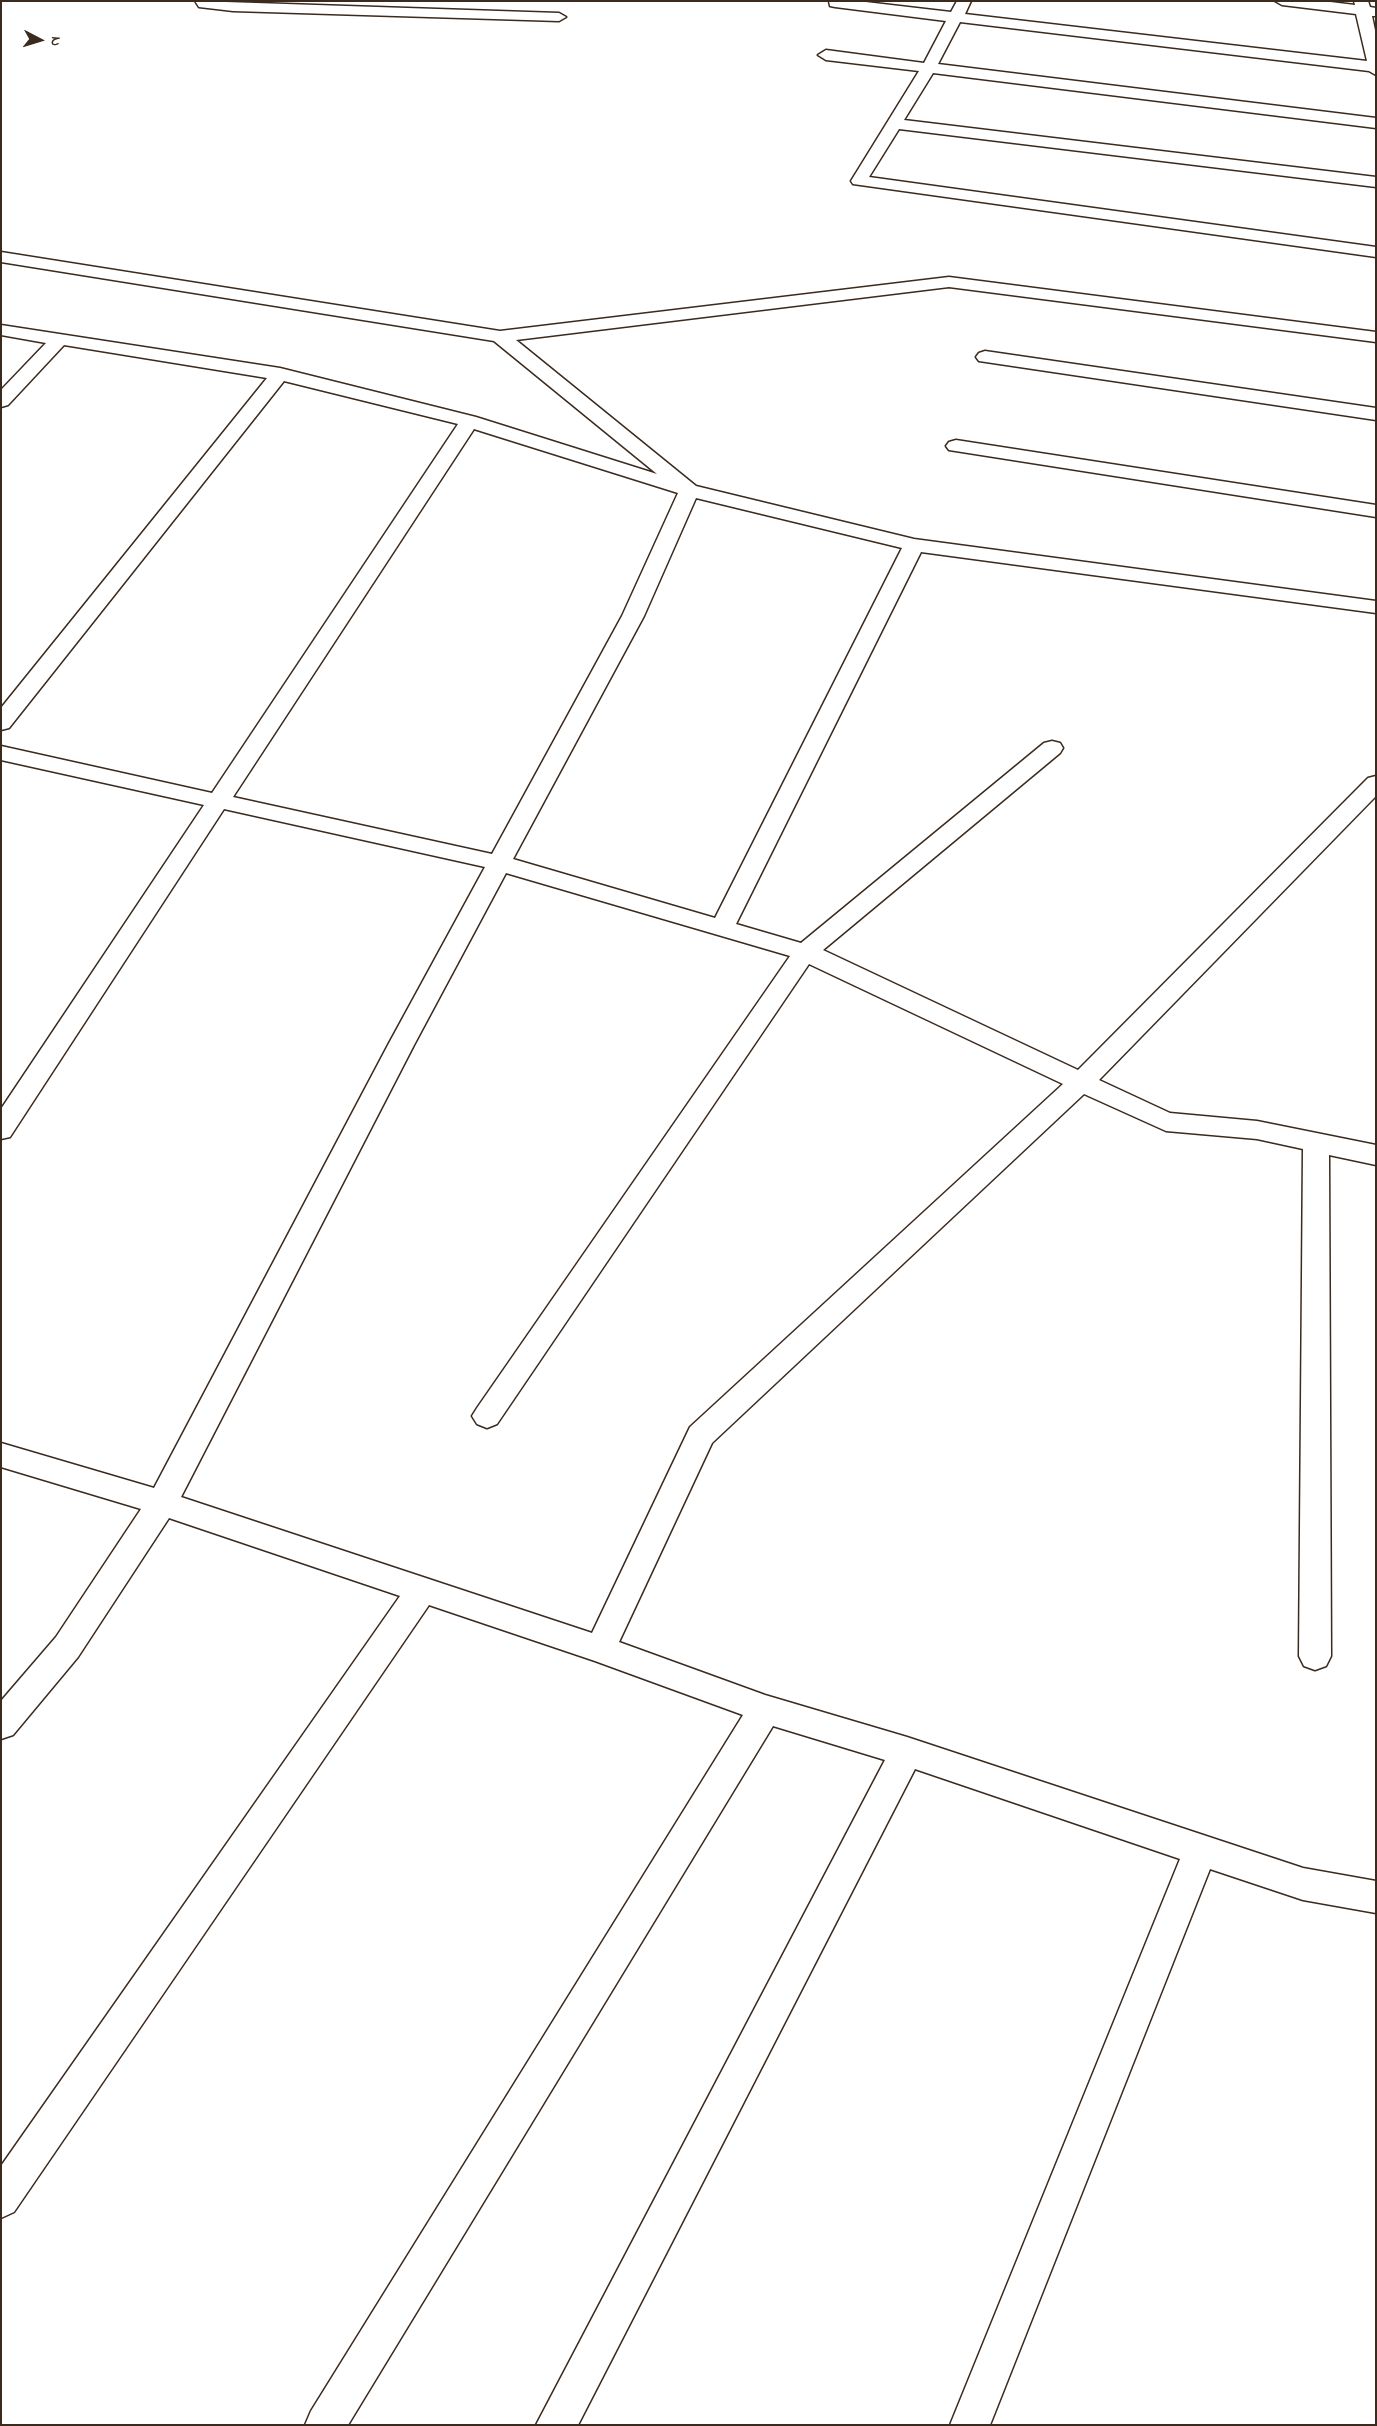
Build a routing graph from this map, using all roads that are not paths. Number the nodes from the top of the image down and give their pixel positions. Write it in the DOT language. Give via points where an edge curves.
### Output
graph roads {
  1 [pos="202,1"];
  2 [pos="964,1"];
  3 [pos="1282,1"];
  4 [pos="835,3"];
  5 [pos="1367,8"];
  6 [pos="559,17"];
  7 [pos="956,17"];
  8 [pos="826,55"];
  9 [pos="928,67"];
  10 [pos="1376,68"];
  11 [pos="1376,123"];
  12 [pos="894,124"];
  13 [pos="1376,182"];
  14 [pos="1376,252"];
  15 [pos="1,257"];
  16 [pos="1,330"];
  17 [pos="500,336"];
  18 [pos="1376,337"];
  19 [pos="59,340"];
  20 [pos="985,357"];
  21 [pos="280,374"];
  22 [pos="1,401"];
  23 [pos="1376,414"];
  24 [pos="469,421"];
  25 [pos="956,446"];
  26 [pos="688,490"];
  27 [pos="1376,511"];
  28 [pos="914,545"];
  29 [pos="1376,607"];
  30 [pos="1,723"];
  31 [pos="1052,748"];
  32 [pos="1,753"];
  33 [pos="1376,783"];
  34 [pos="217,802"];
  35 [pos="499,863"];
  36 [pos="722,928"];
  37 [pos="805,952"];
  38 [pos="1081,1082"];
  39 [pos="1,1130"];
  40 [pos="1316,1142"];
  41 [pos="1376,1155"];
  42 [pos="487,1416"];
  43 [pos="1,1455"];
  44 [pos="162,1503"];
  45 [pos="422,1590"];
  46 [pos="600,1649"];
  47 [pos="1315,1656"];
  48 [pos="765,1709"];
  49 [pos="1,1725"];
  50 [pos="907,1752"];
  51 [pos="1201,1849"];
  52 [pos="1376,1897"];
  53 [pos="1,2199"];
  54 [pos="325,2425"];
  55 [pos="556,2425"];
  56 [pos="970,2425"];
  1 -- 6 [label="street" via="233,8"];
  2 -- 7 [label="street"];
  3 -- 5 [label="street"];
  4 -- 7 [label="street"];
  5 -- 10 [label="street"];
  7 -- 9 [label="street"];
  7 -- 10 [label="street"];
  8 -- 9 [label="street"];
  9 -- 11 [label="street"];
  9 -- 12 [label="street"];
  12 -- 13 [label="street"];
  12 -- 14 [label="street" via="859,181"];
  15 -- 17 [label="street"];
  16 -- 19 [label="street"];
  17 -- 18 [label="street" via="949,282"];
  17 -- 26 [label="street"];
  19 -- 21 [label="street"];
  19 -- 22 [label="street"];
  20 -- 23 [label="street"];
  21 -- 24 [label="street"];
  21 -- 30 [label="street"];
  24 -- 26 [label="street"];
  24 -- 34 [label="street"];
  25 -- 27 [label="street"];
  26 -- 28 [label="street"];
  26 -- 35 [label="street" via="633,616"];
  28 -- 29 [label="street"];
  28 -- 36 [label="street"];
  31 -- 37 [label="street"];
  32 -- 34 [label="street"];
  33 -- 38 [label="street"];
  34 -- 35 [label="street"];
  34 -- 39 [label="street"];
  35 -- 36 [label="street"];
  35 -- 44 [label="street"];
  36 -- 37 [label="street"];
  37 -- 38 [label="street"];
  37 -- 42 [label="street"];
  38 -- 40 [label="street" via="1166,1122 1257,1130"];
  38 -- 46 [label="street" via="701,1435"];
  40 -- 41 [label="street"];
  40 -- 47 [label="street"];
  43 -- 44 [label="street"];
  44 -- 45 [label="street"];
  44 -- 49 [label="street" via="67,1647"];
  45 -- 46 [label="street"];
  45 -- 53 [label="street"];
  46 -- 48 [label="street"];
  48 -- 50 [label="street"];
  48 -- 54 [label="street"];
  50 -- 51 [label="street"];
  50 -- 55 [label="street"];
  51 -- 52 [label="street" via="1303,1884"];
  51 -- 56 [label="street"];
}
